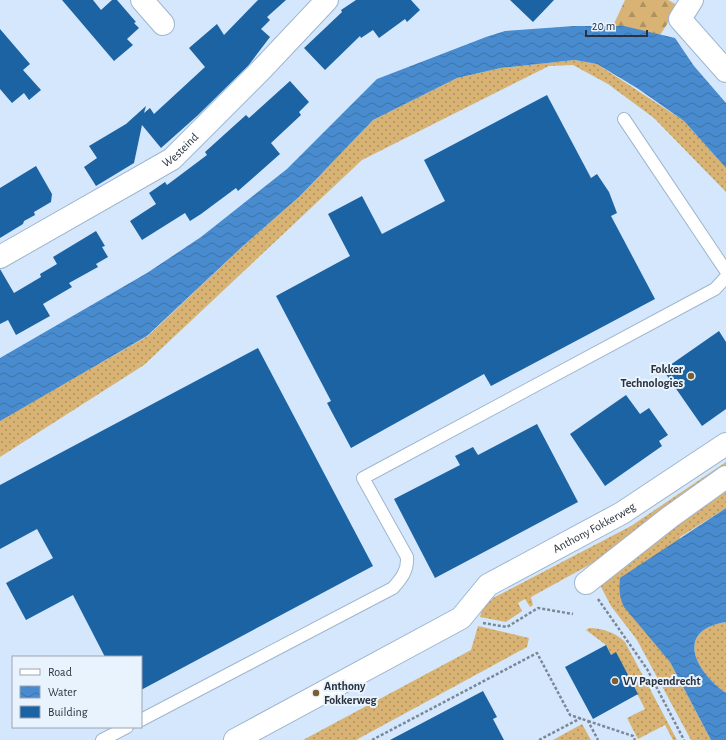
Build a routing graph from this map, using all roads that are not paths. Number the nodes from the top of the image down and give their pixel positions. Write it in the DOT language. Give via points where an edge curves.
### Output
graph roads {
  1 [pos="142,0"];
  2 [pos="327,0"];
  3 [pos="692,0"];
  4 [pos="163,24"];
  5 [pos="726,71"];
  6 [pos="624,119"];
  7 [pos="0,257"];
  8 [pos="726,271"];
  9 [pos="726,277"];
  10 [pos="726,444"];
  11 [pos="726,477"];
  12 [pos="586,583"];
  13 [pos="142,719"];
  14 [pos="125,728"];
  15 [pos="102,740"];
  16 [pos="235,740"];
  1 -- 4 [label="street"];
  2 -- 7 [label="street, Westeind" via="172,160"];
  3 -- 5 [label="street" via="680,19"];
  6 -- 8 [label="lane"];
  9 -- 13 [label="lane" via="715,288 363,478 407,557 408,565 402,578 392,588"];
  10 -- 16 [label="street, Anthony Fokkerweg" via="622,513 488,585 461,618"];
  11 -- 12 [label="street"];
  14 -- 15 [label="lane"];
}
